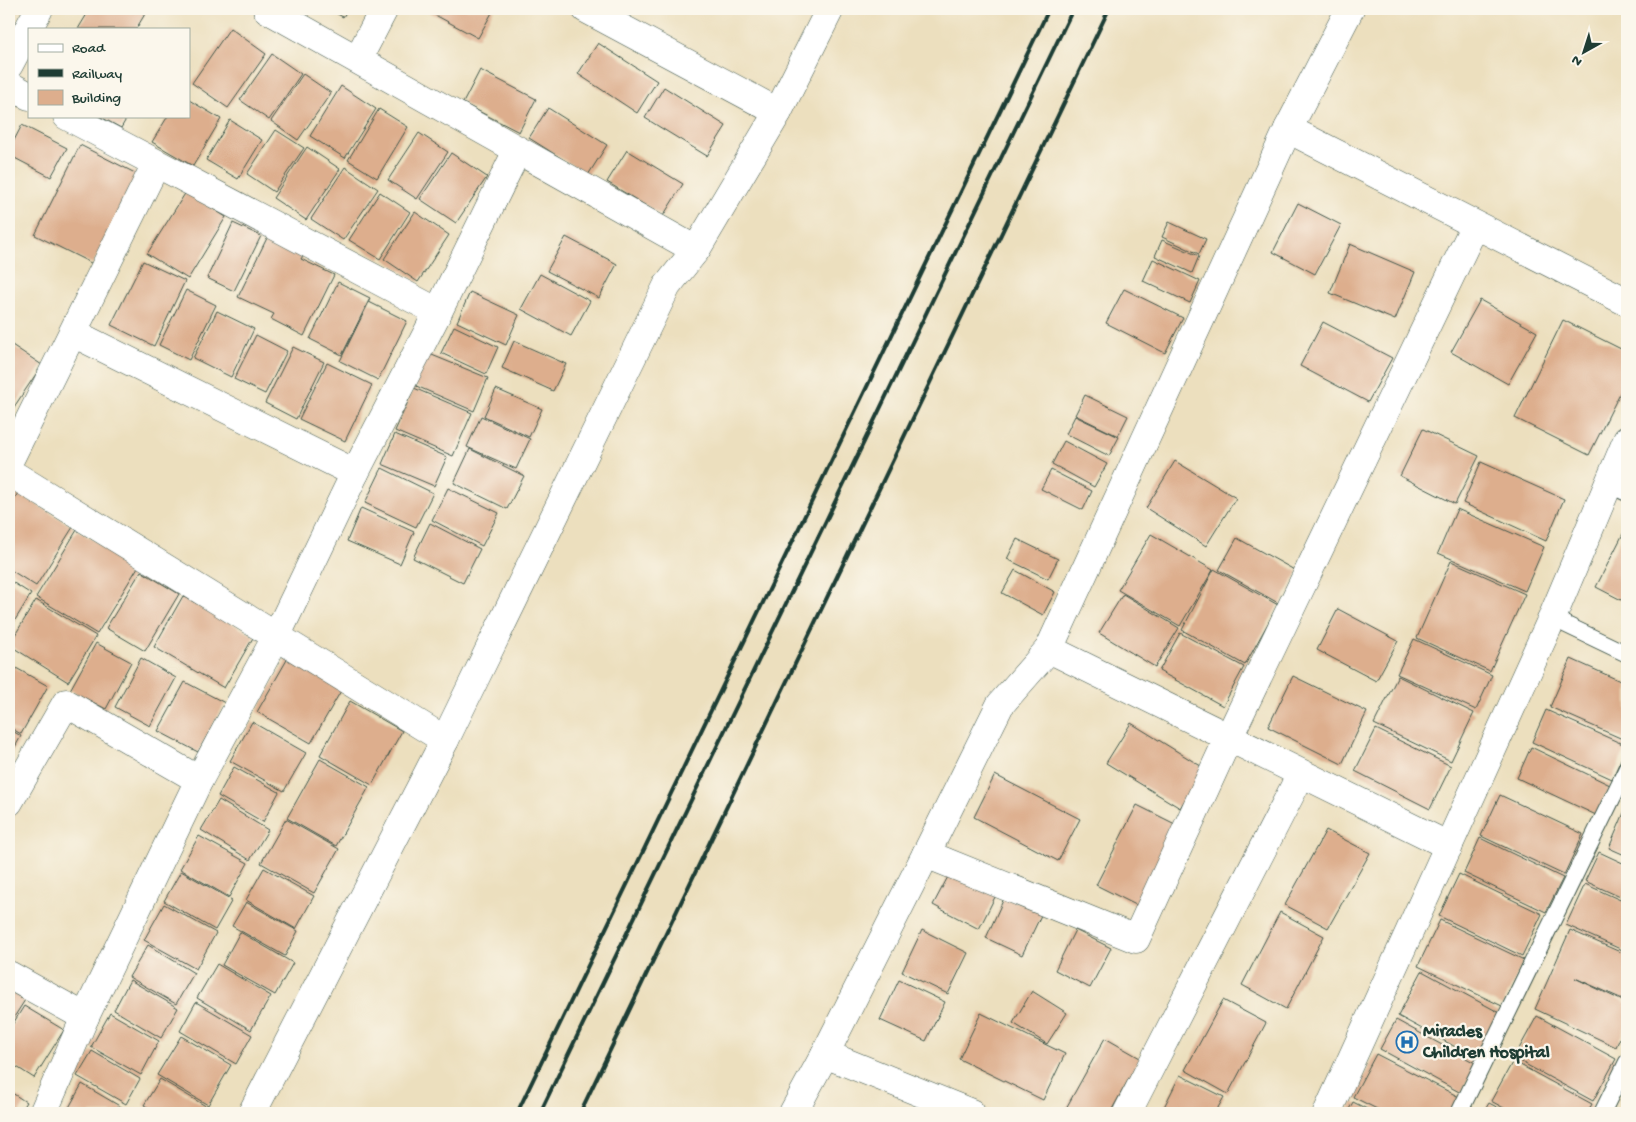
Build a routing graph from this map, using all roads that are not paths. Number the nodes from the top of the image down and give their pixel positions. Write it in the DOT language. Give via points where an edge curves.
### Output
graph roads {
  1 [pos="39,9"];
  2 [pos="267,9"];
  3 [pos="384,9"];
  4 [pos="586,9"];
  5 [pos="830,9"];
  6 [pos="1350,9"];
  7 [pos="29,28"];
  8 [pos="28,30"];
  9 [pos="358,59"];
  10 [pos="9,65"];
  11 [pos="9,85"];
  12 [pos="28,95"];
  13 [pos="778,112"];
  14 [pos="71,118"];
  15 [pos="1288,129"];
  16 [pos="517,151"];
  17 [pos="156,164"];
  18 [pos="1475,225"];
  19 [pos="696,250"];
  20 [pos="1627,302"];
  21 [pos="438,312"];
  22 [pos="72,333"];
  23 [pos="1627,440"];
  24 [pos="9,461"];
  25 [pos="9,472"];
  26 [pos="355,473"];
  27 [pos="1618,489"];
  28 [pos="1552,618"];
  29 [pos="276,636"];
  30 [pos="1049,649"];
  31 [pos="1627,654"];
  32 [pos="1228,738"];
  33 [pos="444,740"];
  34 [pos="1627,768"];
  35 [pos="1301,774"];
  36 [pos="199,780"];
  37 [pos="9,802"];
  38 [pos="1448,846"];
  39 [pos="926,854"];
  40 [pos="9,975"];
  41 [pos="85,1017"];
  42 [pos="825,1054"];
  43 [pos="1627,1062"];
  44 [pos="43,1113"];
  45 [pos="252,1113"];
  46 [pos="793,1113"];
  47 [pos="971,1113"];
  48 [pos="1127,1113"];
  49 [pos="1327,1113"];
  50 [pos="1459,1113"];
  51 [pos="1602,1113"];
  1 -- 7 [label="street"];
  2 -- 9 [label="street"];
  3 -- 9 [label="street"];
  4 -- 13 [label="street"];
  5 -- 13 [label="street"];
  6 -- 15 [label="street"];
  8 -- 10 [label="street"];
  9 -- 16 [label="street"];
  11 -- 12 [label="street"];
  13 -- 19 [label="street"];
  14 -- 17 [label="street"];
  15 -- 18 [label="street"];
  15 -- 30 [label="street"];
  16 -- 19 [label="street"];
  16 -- 21 [label="street"];
  17 -- 21 [label="street"];
  17 -- 22 [label="street"];
  18 -- 20 [label="street"];
  18 -- 32 [label="street"];
  19 -- 33 [label="street" via="667,286"];
  21 -- 26 [label="street"];
  22 -- 24 [label="street"];
  22 -- 26 [label="street"];
  23 -- 27 [label="street"];
  25 -- 29 [label="street"];
  26 -- 29 [label="street"];
  27 -- 28 [label="street"];
  28 -- 31 [label="lane"];
  28 -- 38 [label="street"];
  29 -- 33 [label="street"];
  29 -- 36 [label="street"];
  30 -- 32 [label="street"];
  30 -- 39 [label="street" via="1000,705"];
  32 -- 35 [label="street"];
  32 -- 39 [label="street" via="1136,939"];
  33 -- 45 [label="street"];
  34 -- 50 [label="lane"];
  35 -- 38 [label="street"];
  35 -- 48 [label="street"];
  36 -- 37 [label="street" via="66,703"];
  36 -- 41 [label="street"];
  38 -- 49 [label="street"];
  39 -- 42 [label="street"];
  40 -- 41 [label="street"];
  41 -- 44 [label="street"];
  42 -- 46 [label="street"];
  42 -- 47 [label="street"];
  43 -- 51 [label="lane"];
}
